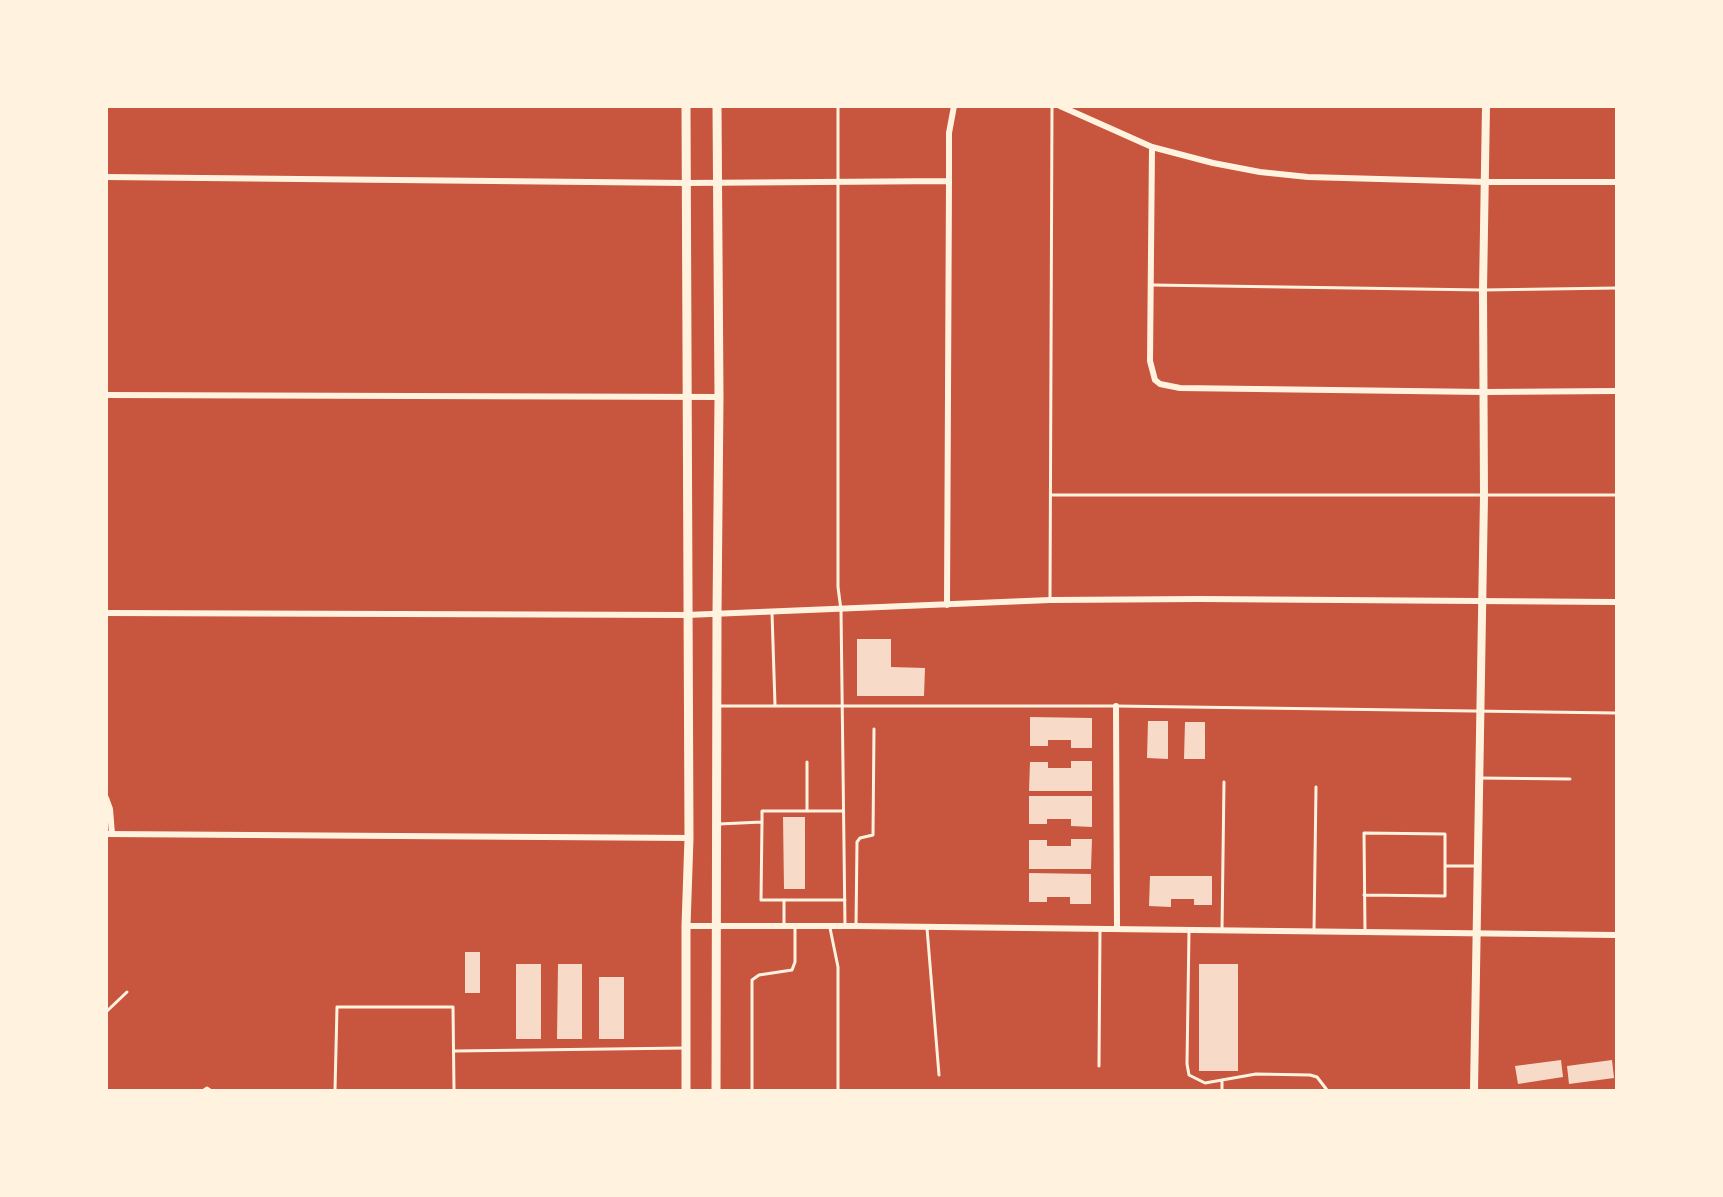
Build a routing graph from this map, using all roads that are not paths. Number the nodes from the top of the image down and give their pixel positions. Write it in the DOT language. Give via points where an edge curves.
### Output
graph roads {
  1 [pos="686,106"];
  2 [pos="717,106"];
  3 [pos="838,106"];
  4 [pos="954,106"];
  5 [pos="1052,106"];
  6 [pos="1060,106"];
  7 [pos="1486,106"];
  8 [pos="1152,147"];
  9 [pos="106,177"];
  10 [pos="837,181"];
  11 [pos="949,181"];
  12 [pos="717,182"];
  13 [pos="1486,182"];
  14 [pos="1617,182"];
  15 [pos="686,183"];
  16 [pos="1150,285"];
  17 [pos="1617,288"];
  18 [pos="1483,290"];
  19 [pos="1617,391"];
  20 [pos="1484,392"];
  21 [pos="106,395"];
  22 [pos="686,397"];
  23 [pos="719,397"];
  24 [pos="1051,495"];
  25 [pos="1617,495"];
  26 [pos="1484,496"];
  27 [pos="1050,600"];
  28 [pos="1482,602"];
  29 [pos="1617,602"];
  30 [pos="947,604"];
  31 [pos="841,609"];
  32 [pos="106,613"];
  33 [pos="772,613"];
  34 [pos="687,615"];
  35 [pos="717,615"];
  36 [pos="776,705"];
  37 [pos="842,705"];
  38 [pos="716,706"];
  39 [pos="1116,706"];
  40 [pos="1481,712"];
  41 [pos="1617,713"];
  42 [pos="874,729"];
  43 [pos="807,762"];
  44 [pos="1479,778"];
  45 [pos="1570,779"];
  46 [pos="1224,782"];
  47 [pos="1316,787"];
  48 [pos="106,798"];
  49 [pos="807,811"];
  50 [pos="843,811"];
  51 [pos="762,822"];
  52 [pos="716,824"];
  53 [pos="109,834"];
  54 [pos="689,838"];
  55 [pos="1445,866"];
  56 [pos="1476,866"];
  57 [pos="1364,895"];
  58 [pos="783,900"];
  59 [pos="844,900"];
  60 [pos="686,926"];
  61 [pos="716,926"];
  62 [pos="783,926"];
  63 [pos="795,926"];
  64 [pos="830,926"];
  65 [pos="844,926"];
  66 [pos="856,926"];
  67 [pos="927,927"];
  68 [pos="1100,928"];
  69 [pos="1117,928"];
  70 [pos="1189,930"];
  71 [pos="1222,930"];
  72 [pos="1314,931"];
  73 [pos="1365,932"];
  74 [pos="1476,933"];
  75 [pos="1617,935"];
  76 [pos="127,992"];
  77 [pos="106,1012"];
  78 [pos="686,1048"];
  79 [pos="455,1051"];
  80 [pos="1099,1066"];
  81 [pos="939,1075"];
  82 [pos="1222,1081"];
  83 [pos="204,1090"];
  84 [pos="210,1090"];
  85 [pos="335,1090"];
  86 [pos="454,1090"];
  87 [pos="686,1090"];
  88 [pos="716,1090"];
  89 [pos="752,1090"];
  90 [pos="838,1090"];
  91 [pos="1222,1090"];
  92 [pos="1327,1090"];
  93 [pos="1474,1090"];
  1 -- 15 [label="main road"];
  2 -- 12 [label="main road"];
  3 -- 10 [label="lane"];
  4 -- 11 [label="street"];
  5 -- 24 [label="lane"];
  6 -- 8 [label="street"];
  7 -- 13 [label="street"];
  8 -- 13 [label="street" via="1213,163 1284,174"];
  8 -- 16 [label="street"];
  9 -- 15 [label="street"];
  10 -- 11 [label="street"];
  10 -- 12 [label="street"];
  10 -- 31 [label="lane" via="837,575"];
  11 -- 30 [label="street"];
  12 -- 15 [label="street"];
  12 -- 23 [label="main road"];
  13 -- 14 [label="street"];
  13 -- 18 [label="street"];
  15 -- 22 [label="main road"];
  16 -- 18 [label="lane"];
  16 -- 20 [label="street" via="1150,361 1155,380 1168,387"];
  17 -- 18 [label="lane"];
  18 -- 20 [label="street"];
  19 -- 20 [label="street"];
  20 -- 26 [label="street"];
  21 -- 22 [label="street"];
  22 -- 23 [label="street"];
  22 -- 34 [label="main road"];
  23 -- 35 [label="main road"];
  24 -- 26 [label="lane"];
  24 -- 27 [label="lane"];
  25 -- 26 [label="lane"];
  26 -- 28 [label="street"];
  27 -- 28 [label="street"];
  27 -- 30 [label="street"];
  28 -- 29 [label="street"];
  28 -- 40 [label="street"];
  30 -- 31 [label="street"];
  31 -- 33 [label="street"];
  31 -- 37 [label="lane"];
  32 -- 34 [label="street"];
  33 -- 35 [label="street"];
  33 -- 36 [label="lane"];
  34 -- 35 [label="street"];
  34 -- 54 [label="main road"];
  35 -- 38 [label="main road"];
  36 -- 37 [label="lane"];
  36 -- 38 [label="lane"];
  37 -- 39 [label="lane"];
  37 -- 50 [label="lane"];
  38 -- 52 [label="main road"];
  39 -- 40 [label="lane"];
  39 -- 69 [label="street"];
  40 -- 41 [label="lane"];
  40 -- 44 [label="street"];
  42 -- 66 [label="lane" via="873,835 857,842"];
  43 -- 49 [label="lane"];
  44 -- 45 [label="lane"];
  44 -- 56 [label="street"];
  46 -- 71 [label="lane"];
  47 -- 72 [label="lane"];
  48 -- 53 [label="street" via="110,809"];
  49 -- 50 [label="lane"];
  49 -- 51 [label="lane" via="762,811"];
  50 -- 59 [label="lane"];
  51 -- 52 [label="lane"];
  51 -- 58 [label="lane" via="761,900"];
  52 -- 61 [label="main road"];
  53 -- 54 [label="street"];
  54 -- 60 [label="main road"];
  55 -- 56 [label="lane"];
  55 -- 57 [label="lane" via="1445,896"];
  55 -- 57 [label="lane" via="1445,834 1364,833"];
  56 -- 74 [label="street"];
  57 -- 73 [label="lane"];
  58 -- 59 [label="lane"];
  58 -- 62 [label="lane"];
  59 -- 65 [label="lane"];
  60 -- 61 [label="street"];
  60 -- 78 [label="main road"];
  61 -- 62 [label="street"];
  61 -- 88 [label="main road"];
  62 -- 63 [label="street"];
  63 -- 64 [label="street"];
  63 -- 89 [label="lane" via="792,970 759,975 752,980"];
  64 -- 65 [label="street"];
  64 -- 90 [label="lane" via="838,967"];
  65 -- 66 [label="street"];
  66 -- 67 [label="street"];
  67 -- 68 [label="street"];
  67 -- 81 [label="lane"];
  68 -- 69 [label="street"];
  68 -- 80 [label="lane"];
  69 -- 70 [label="street"];
  70 -- 71 [label="street"];
  70 -- 82 [label="lane" via="1189,1075 1204,1083"];
  71 -- 72 [label="street"];
  72 -- 73 [label="street"];
  73 -- 74 [label="street"];
  74 -- 75 [label="street"];
  74 -- 93 [label="street"];
  76 -- 77 [label="lane"];
  78 -- 79 [label="lane"];
  78 -- 87 [label="main road"];
  79 -- 85 [label="lane" via="453,1007 337,1007"];
  79 -- 86 [label="lane"];
  82 -- 91 [label="lane"];
  82 -- 92 [label="lane" via="1256,1074 1310,1075 1317,1077"];
  83 -- 84 [label="lane"];
}
